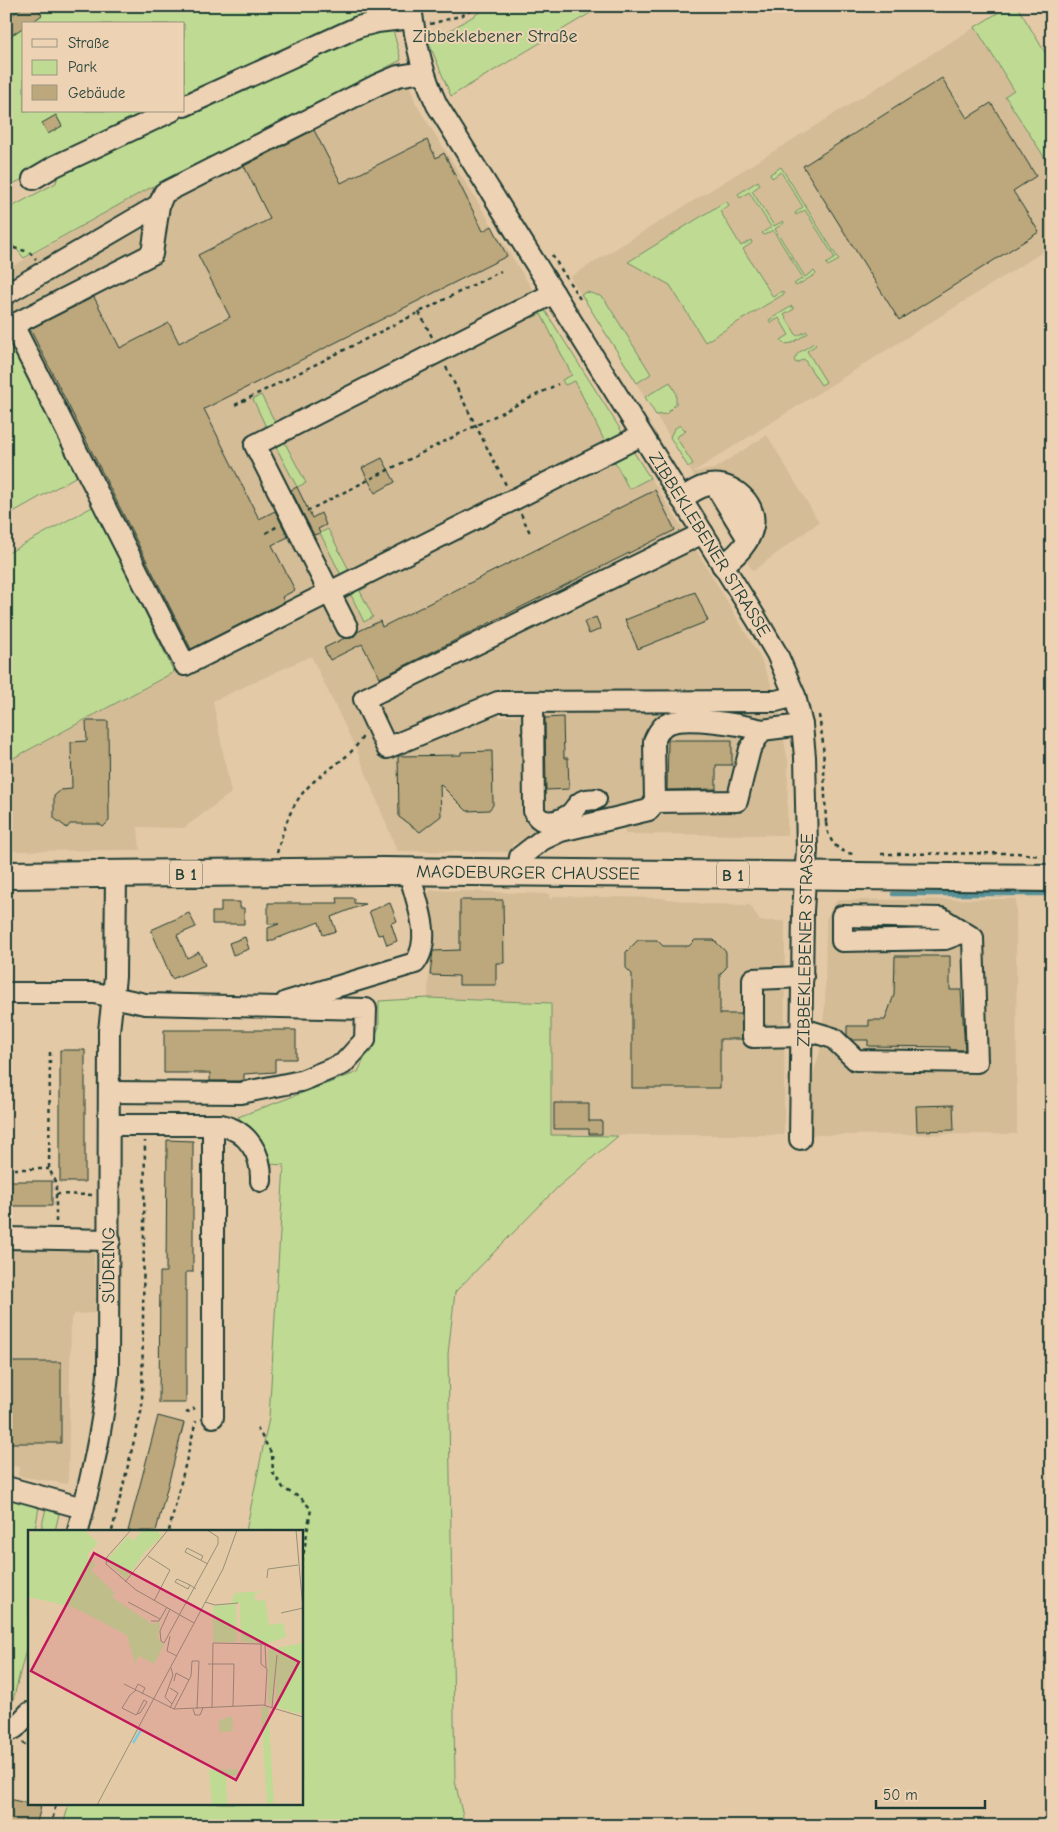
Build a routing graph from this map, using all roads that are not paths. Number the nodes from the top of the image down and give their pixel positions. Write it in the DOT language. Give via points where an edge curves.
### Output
graph roads {
  1 [pos="412,17"];
  2 [pos="423,72"];
  3 [pos="185,106"];
  4 [pos="170,112"];
  5 [pos="33,179"];
  6 [pos="158,205"];
  7 [pos="554,293"];
  8 [pos="6,294"];
  9 [pos="10,319"];
  10 [pos="642,435"];
  11 [pos="681,499"];
  12 [pos="703,533"];
  13 [pos="722,565"];
  14 [pos="330,592"];
  15 [pos="347,627"];
  16 [pos="795,696"];
  17 [pos="533,702"];
  18 [pos="802,724"];
  19 [pos="762,730"];
  20 [pos="596,799"];
  21 [pos="656,802"];
  22 [pos="1046,867"];
  23 [pos="409,871"];
  24 [pos="518,872"];
  25 [pos="6,875"];
  26 [pos="116,875"];
  27 [pos="806,876"];
  28 [pos="964,932"];
  29 [pos="803,977"];
  30 [pos="6,993"];
  31 [pos="112,996"];
  32 [pos="268,1007"];
  33 [pos="803,1033"];
  34 [pos="110,1092"];
  35 [pos="109,1125"];
  36 [pos="213,1125"];
  37 [pos="800,1139"];
  38 [pos="261,1181"];
  39 [pos="6,1238"];
  40 [pos="110,1240"];
  41 [pos="205,1416"];
  42 [pos="6,1487"];
  43 [pos="83,1508"];
  44 [pos="78,1530"];
  45 [pos="28,1714"];
  46 [pos="6,1732"];
  1 -- 2 [label="street, ZIBBEKLEBENER STRASSE"];
  1 -- 3 [label="street" via="358,27"];
  2 -- 6 [label="street" via="398,76 356,95 170,189"];
  2 -- 7 [label="street, ZIBBEKLEBENER STRASSE" via="454,134"];
  4 -- 5 [label="street"];
  6 -- 8 [label="street"];
  6 -- 9 [label="street" via="152,254"];
  7 -- 10 [label="street, ZIBBEKLEBENER STRASSE"];
  7 -- 14 [label="street" via="255,445"];
  9 -- 14 [label="street" via="185,665"];
  10 -- 11 [label="street, ZIBBEKLEBENER STRASSE"];
  10 -- 14 [label="street"];
  11 -- 12 [label="street, ZIBBEKLEBENER STRASSE"];
  11 -- 13 [label="street" via="707,485 734,488 741,494 753,515 753,526 748,539"];
  12 -- 13 [label="street, ZIBBEKLEBENER STRASSE"];
  12 -- 17 [label="street" via="364,699 387,748 498,702"];
  13 -- 16 [label="street, ZIBBEKLEBENER STRASSE" via="777,654"];
  14 -- 15 [label="street"];
  16 -- 17 [label="street" via="776,701"];
  16 -- 18 [label="street, ZIBBEKLEBENER STRASSE"];
  17 -- 20 [label="street" via="534,811 537,818 550,822 571,814 579,803"];
  18 -- 19 [label="street"];
  18 -- 27 [label="street, ZIBBEKLEBENER STRASSE"];
  19 -- 21 [label="street" via="750,749 737,802"];
  19 -- 21 [label="street" via="726,722 673,722 665,726 654,741"];
  21 -- 24 [label="street" via="642,814 551,835 520,857"];
  22 -- 27 [label="main road, MAGDEBURGER CHAUSSEE / B 1"];
  23 -- 24 [label="main road, MAGDEBURGER CHAUSSEE / B 1"];
  23 -- 26 [label="main road, MAGDEBURGER CHAUSSEE / B 1"];
  23 -- 32 [label="street" via="423,924 423,946 415,963"];
  24 -- 27 [label="main road, MAGDEBURGER CHAUSSEE / B 1"];
  25 -- 26 [label="main road, MAGDEBURGER CHAUSSEE / B 1"];
  26 -- 31 [label="street, SÜDRING"];
  27 -- 29 [label="street, ZIBBEKLEBENER STRASSE"];
  28 -- 28 [label="street" via="941,918 842,916 842,941 945,939"];
  28 -- 33 [label="street" via="973,938 977,1062 856,1060 832,1038"];
  29 -- 33 [label="street, ZIBBEKLEBENER STRASSE"];
  29 -- 33 [label="street" via="753,978 753,1037"];
  30 -- 31 [label="street" via="95,993"];
  31 -- 32 [label="street" via="145,1004"];
  31 -- 34 [label="street, SÜDRING"];
  32 -- 34 [label="street" via="366,1009 365,1040 343,1064 301,1081 240,1093"];
  33 -- 37 [label="street, ZIBBEKLEBENER STRASSE"];
  34 -- 35 [label="street, SÜDRING"];
  35 -- 36 [label="street"];
  35 -- 40 [label="street, SÜDRING"];
  36 -- 38 [label="street" via="232,1128 248,1140 259,1158"];
  36 -- 41 [label="street"];
  39 -- 40 [label="street"];
  40 -- 43 [label="street, SÜDRING" via="106,1404"];
  42 -- 43 [label="street"];
  43 -- 44 [label="street, SÜDRING"];
  45 -- 46 [label="street" via="15,1728"];
}
